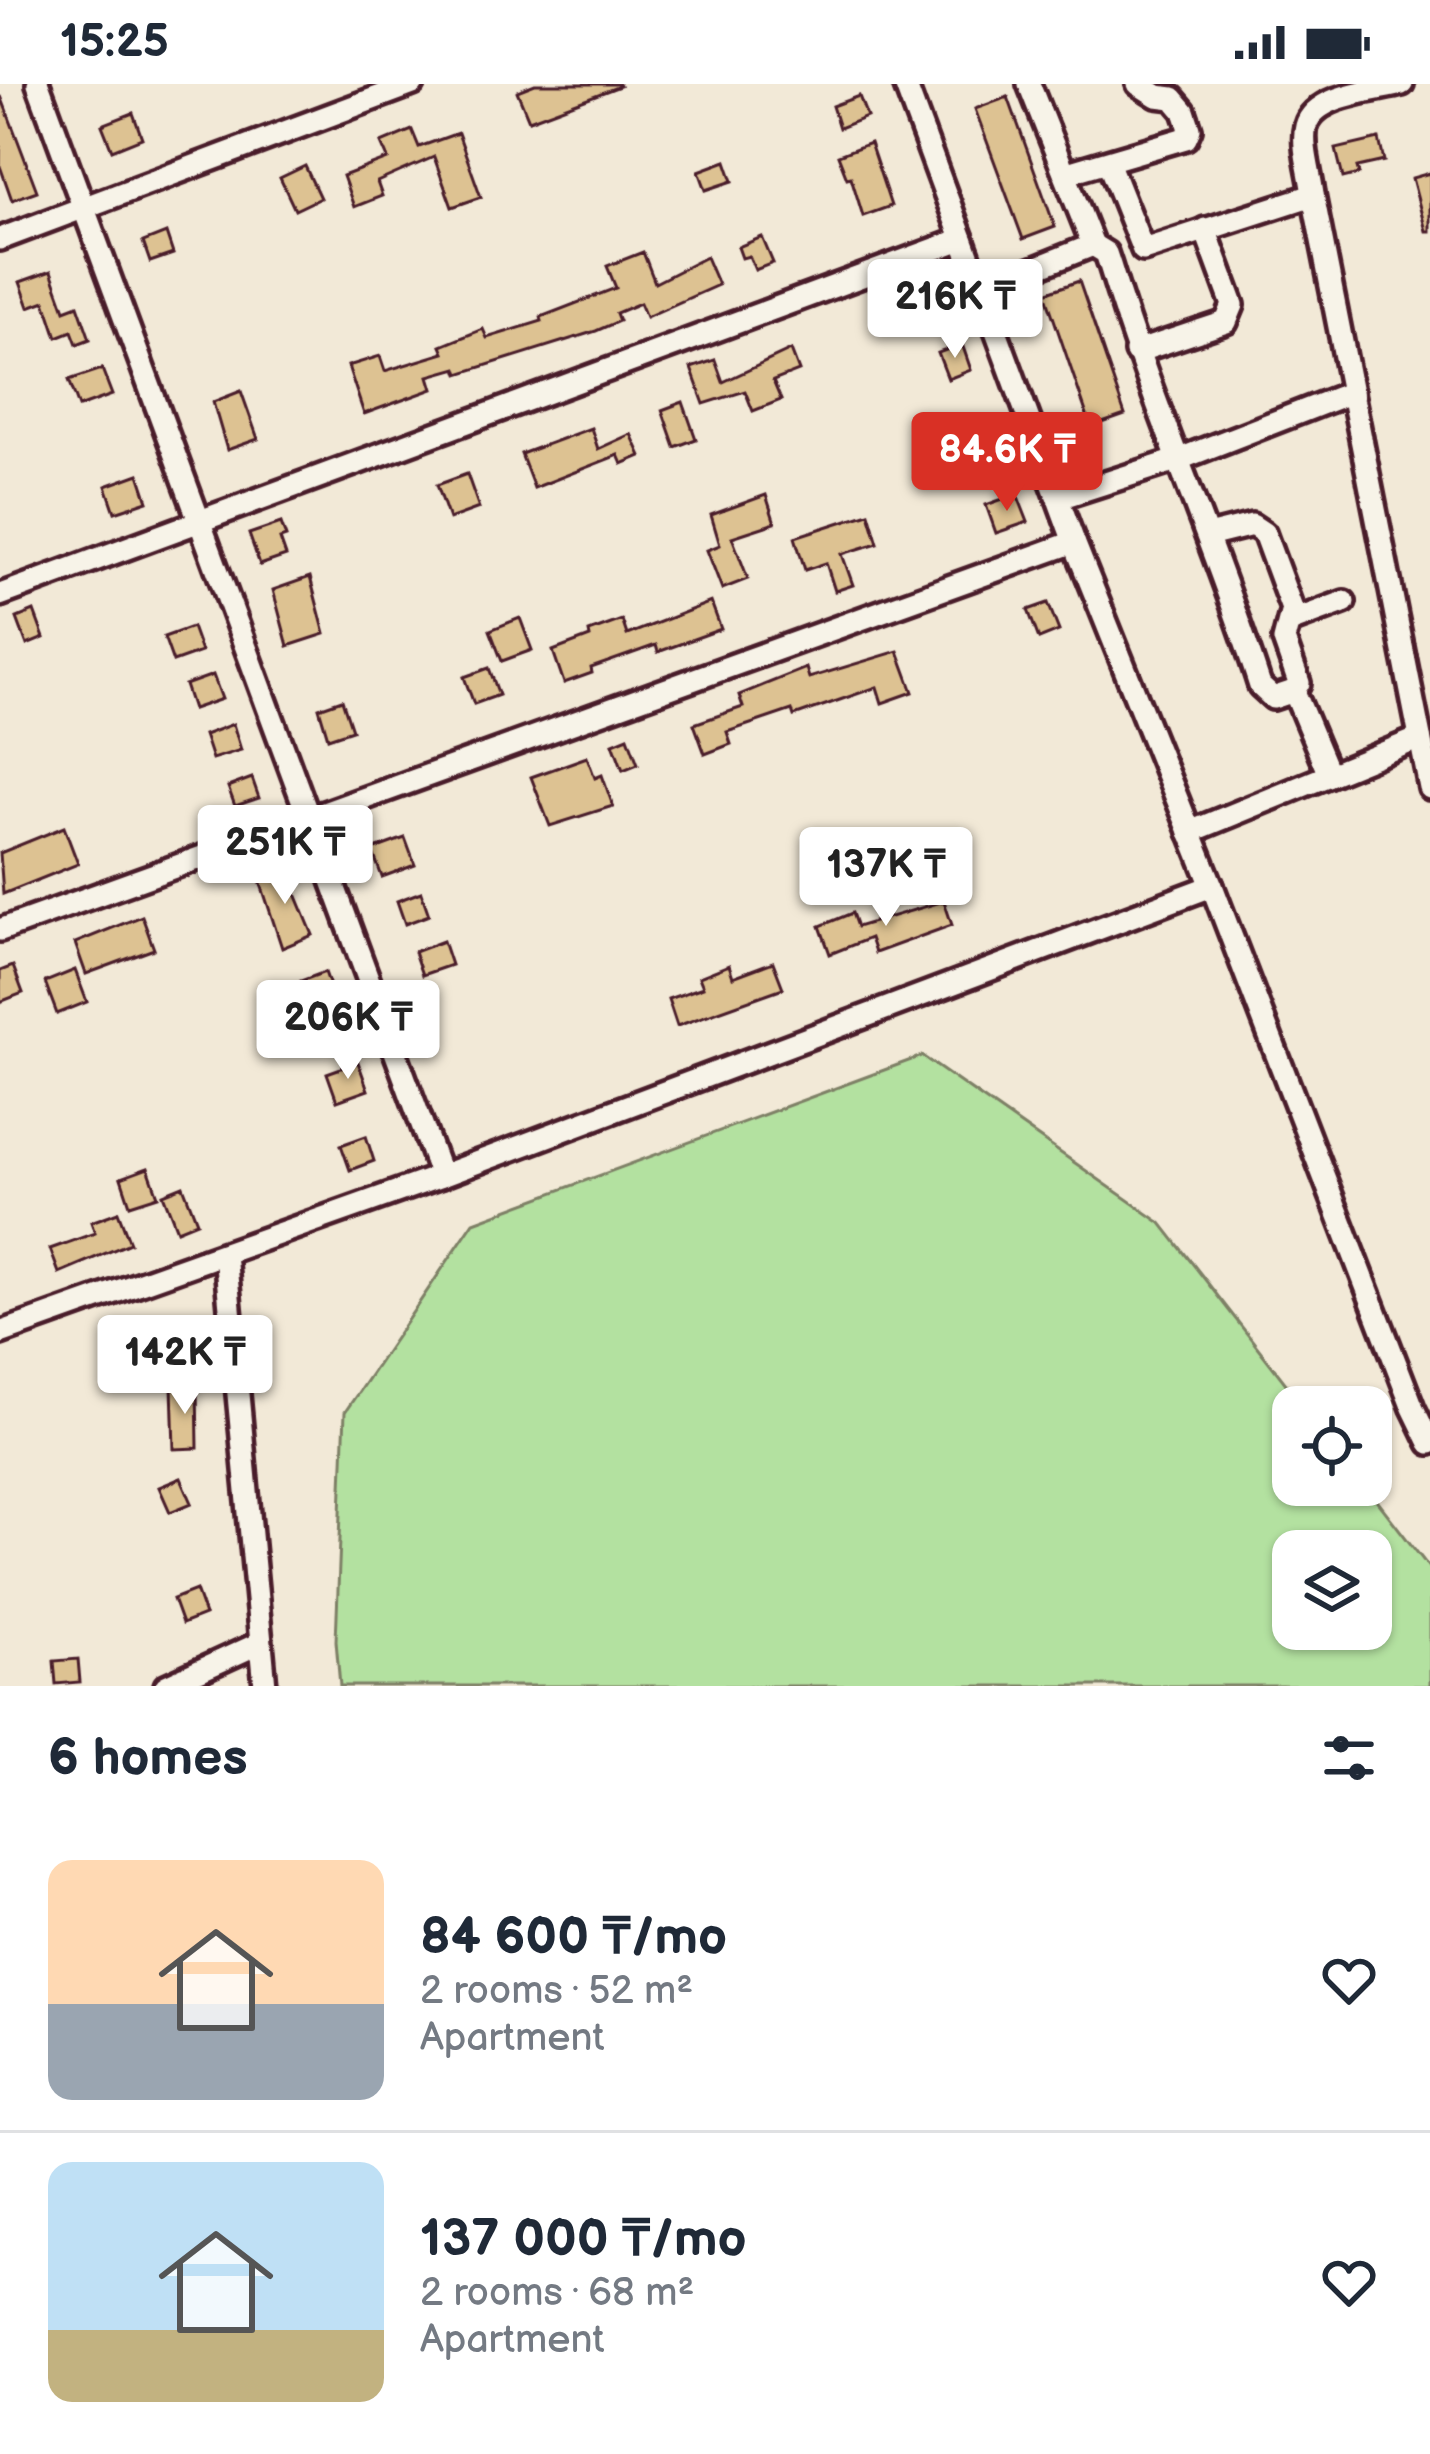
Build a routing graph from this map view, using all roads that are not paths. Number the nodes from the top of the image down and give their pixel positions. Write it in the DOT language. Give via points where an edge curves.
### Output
graph roads {
  1 [pos="38,84"];
  2 [pos="413,84"];
  3 [pos="905,84"];
  4 [pos="1029,84"];
  5 [pos="1138,84"];
  6 [pos="1402,84"];
  7 [pos="1108,162"];
  8 [pos="1067,173"];
  9 [pos="1313,194"];
  10 [pos="84,209"];
  11 [pos="1205,229"];
  12 [pos="0,239"];
  13 [pos="962,239"];
  14 [pos="1093,245"];
  15 [pos="1144,250"];
  16 [pos="1110,265"];
  17 [pos="981,290"];
  18 [pos="1136,352"];
  19 [pos="1352,392"];
  20 [pos="1177,460"];
  21 [pos="1059,498"];
  22 [pos="198,520"];
  23 [pos="1208,536"];
  24 [pos="1074,542"];
  25 [pos="0,595"];
  26 [pos="1344,602"];
  27 [pos="1290,622"];
  28 [pos="1294,691"];
  29 [pos="1420,738"];
  30 [pos="1329,775"];
  31 [pos="1430,788"];
  32 [pos="308,819"];
  33 [pos="1190,832"];
  34 [pos="1213,886"];
  35 [pos="0,931"];
  36 [pos="441,1176"];
  37 [pos="225,1254"];
  38 [pos="0,1333"];
  39 [pos="1421,1406"];
  40 [pos="1430,1443"];
  41 [pos="260,1643"];
  42 [pos="192,1680"];
  43 [pos="166,1686"];
  44 [pos="265,1686"];
  1 -- 10 [label="street"];
  2 -- 10 [label="street"];
  3 -- 13 [label="street"];
  4 -- 8 [label="street"];
  5 -- 7 [label="street" via="1173,98 1190,129 1186,138"];
  6 -- 9 [label="street" via="1333,100 1308,120"];
  7 -- 8 [label="street"];
  7 -- 15 [label="street"];
  8 -- 14 [label="street"];
  9 -- 11 [label="street"];
  9 -- 19 [label="street"];
  10 -- 12 [label="street"];
  10 -- 22 [label="street"];
  11 -- 15 [label="street"];
  11 -- 18 [label="street" via="1232,314"];
  13 -- 17 [label="street"];
  13 -- 22 [label="street"];
  14 -- 16 [label="street"];
  14 -- 17 [label="street"];
  15 -- 16 [label="street"];
  16 -- 18 [label="street"];
  17 -- 21 [label="street"];
  18 -- 20 [label="street"];
  19 -- 20 [label="street"];
  19 -- 29 [label="street"];
  20 -- 21 [label="street"];
  20 -- 23 [label="street"];
  21 -- 24 [label="street"];
  22 -- 25 [label="street"];
  22 -- 32 [label="street"];
  23 -- 27 [label="street" via="1252,525 1264,533"];
  23 -- 28 [label="street" via="1261,686 1273,698"];
  24 -- 32 [label="street"];
  24 -- 33 [label="street"];
  26 -- 27 [label="street"];
  27 -- 28 [label="street" via="1284,640 1299,683"];
  28 -- 30 [label="street"];
  29 -- 30 [label="street"];
  29 -- 31 [label="street"];
  30 -- 33 [label="street"];
  32 -- 35 [label="street"];
  32 -- 36 [label="street"];
  33 -- 34 [label="street"];
  34 -- 36 [label="street"];
  34 -- 39 [label="street"];
  36 -- 37 [label="street"];
  37 -- 38 [label="street"];
  37 -- 41 [label="street"];
  39 -- 40 [label="street"];
  41 -- 42 [label="street"];
  41 -- 44 [label="street"];
  42 -- 43 [label="street"];
}
